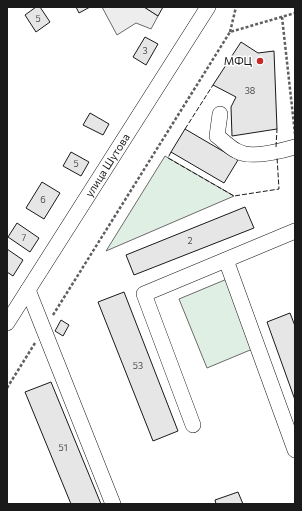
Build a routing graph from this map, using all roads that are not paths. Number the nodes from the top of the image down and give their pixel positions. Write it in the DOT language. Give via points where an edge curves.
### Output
graph roads {
  1 [pos="208,7"];
  2 [pos="220,114"];
  3 [pos="295,147"];
  4 [pos="295,231"];
  5 [pos="226,260"];
  6 [pos="28,290"];
  7 [pos="7,323"];
  8 [pos="193,425"];
  9 [pos="295,450"];
  10 [pos="113,504"];
  1 -- 6 [label="street, улица Шутова"];
  2 -- 3 [label="street" via="217,136 238,152 276,152"];
  4 -- 5 [label="street"];
  5 -- 8 [label="street" via="144,294"];
  5 -- 9 [label="street"];
  6 -- 7 [label="street, улица Шутова"];
  6 -- 10 [label="street"];
}
